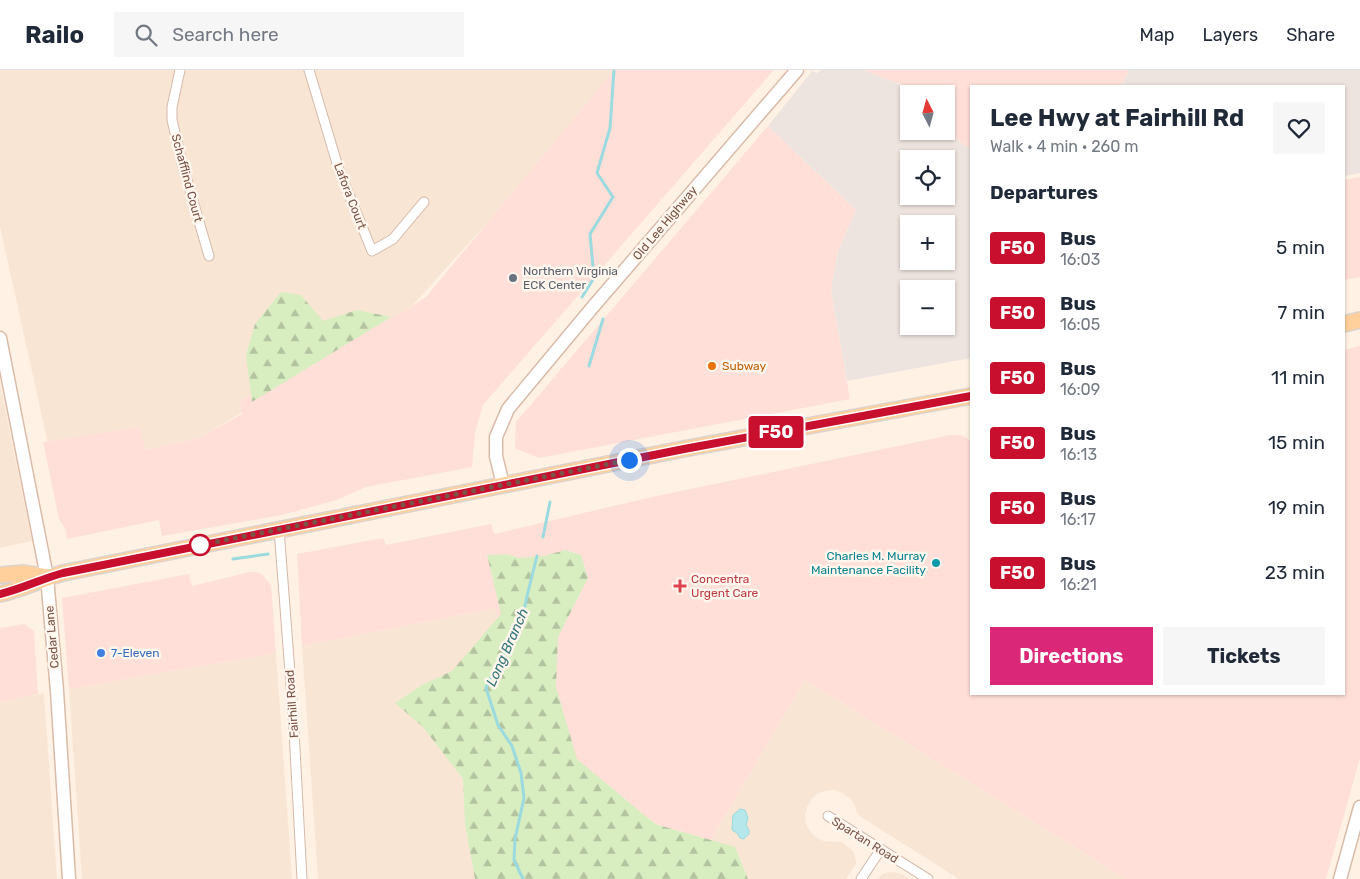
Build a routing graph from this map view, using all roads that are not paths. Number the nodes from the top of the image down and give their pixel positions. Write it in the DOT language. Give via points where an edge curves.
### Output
graph roads {
  1 [pos="180,70"];
  2 [pos="309,70"];
  3 [pos="797,70"];
  4 [pos="424,202"];
  5 [pos="209,256"];
  6 [pos="1360,320"];
  7 [pos="1345,324"];
  8 [pos="0,338"];
  9 [pos="970,396"];
  10 [pos="503,485"];
  11 [pos="279,529"];
  12 [pos="0,574"];
  13 [pos="47,577"];
  14 [pos="0,594"];
  15 [pos="1360,806"];
  16 [pos="828,816"];
  17 [pos="881,849"];
  18 [pos="69,879"];
  19 [pos="302,879"];
  20 [pos="861,879"];
  21 [pos="928,879"];
  22 [pos="1340,879"];
  1 -- 5 [label="street, Schafflind Court" via="172,120"];
  2 -- 4 [label="street, Lafora Court" via="339,170 372,251 393,239"];
  3 -- 10 [label="main road, Old Lee Highway" via="508,410 496,437 496,456"];
  6 -- 7 [label="main road"];
  8 -- 13 [label="main road, Cedar Lane"];
  9 -- 10 [label="main road"];
  10 -- 11 [label="main road"];
  11 -- 13 [label="main road"];
  11 -- 19 [label="street, Fairhill Road"];
  12 -- 13 [label="main road" via="24,573"];
  13 -- 14 [label="main road" via="16,591"];
  13 -- 18 [label="main road, Cedar Lane"];
  15 -- 22 [label="main road"];
  16 -- 17 [label="street, Spartan Road"];
  17 -- 20 [label="street"];
  17 -- 21 [label="street, Spartan Road"];
}
